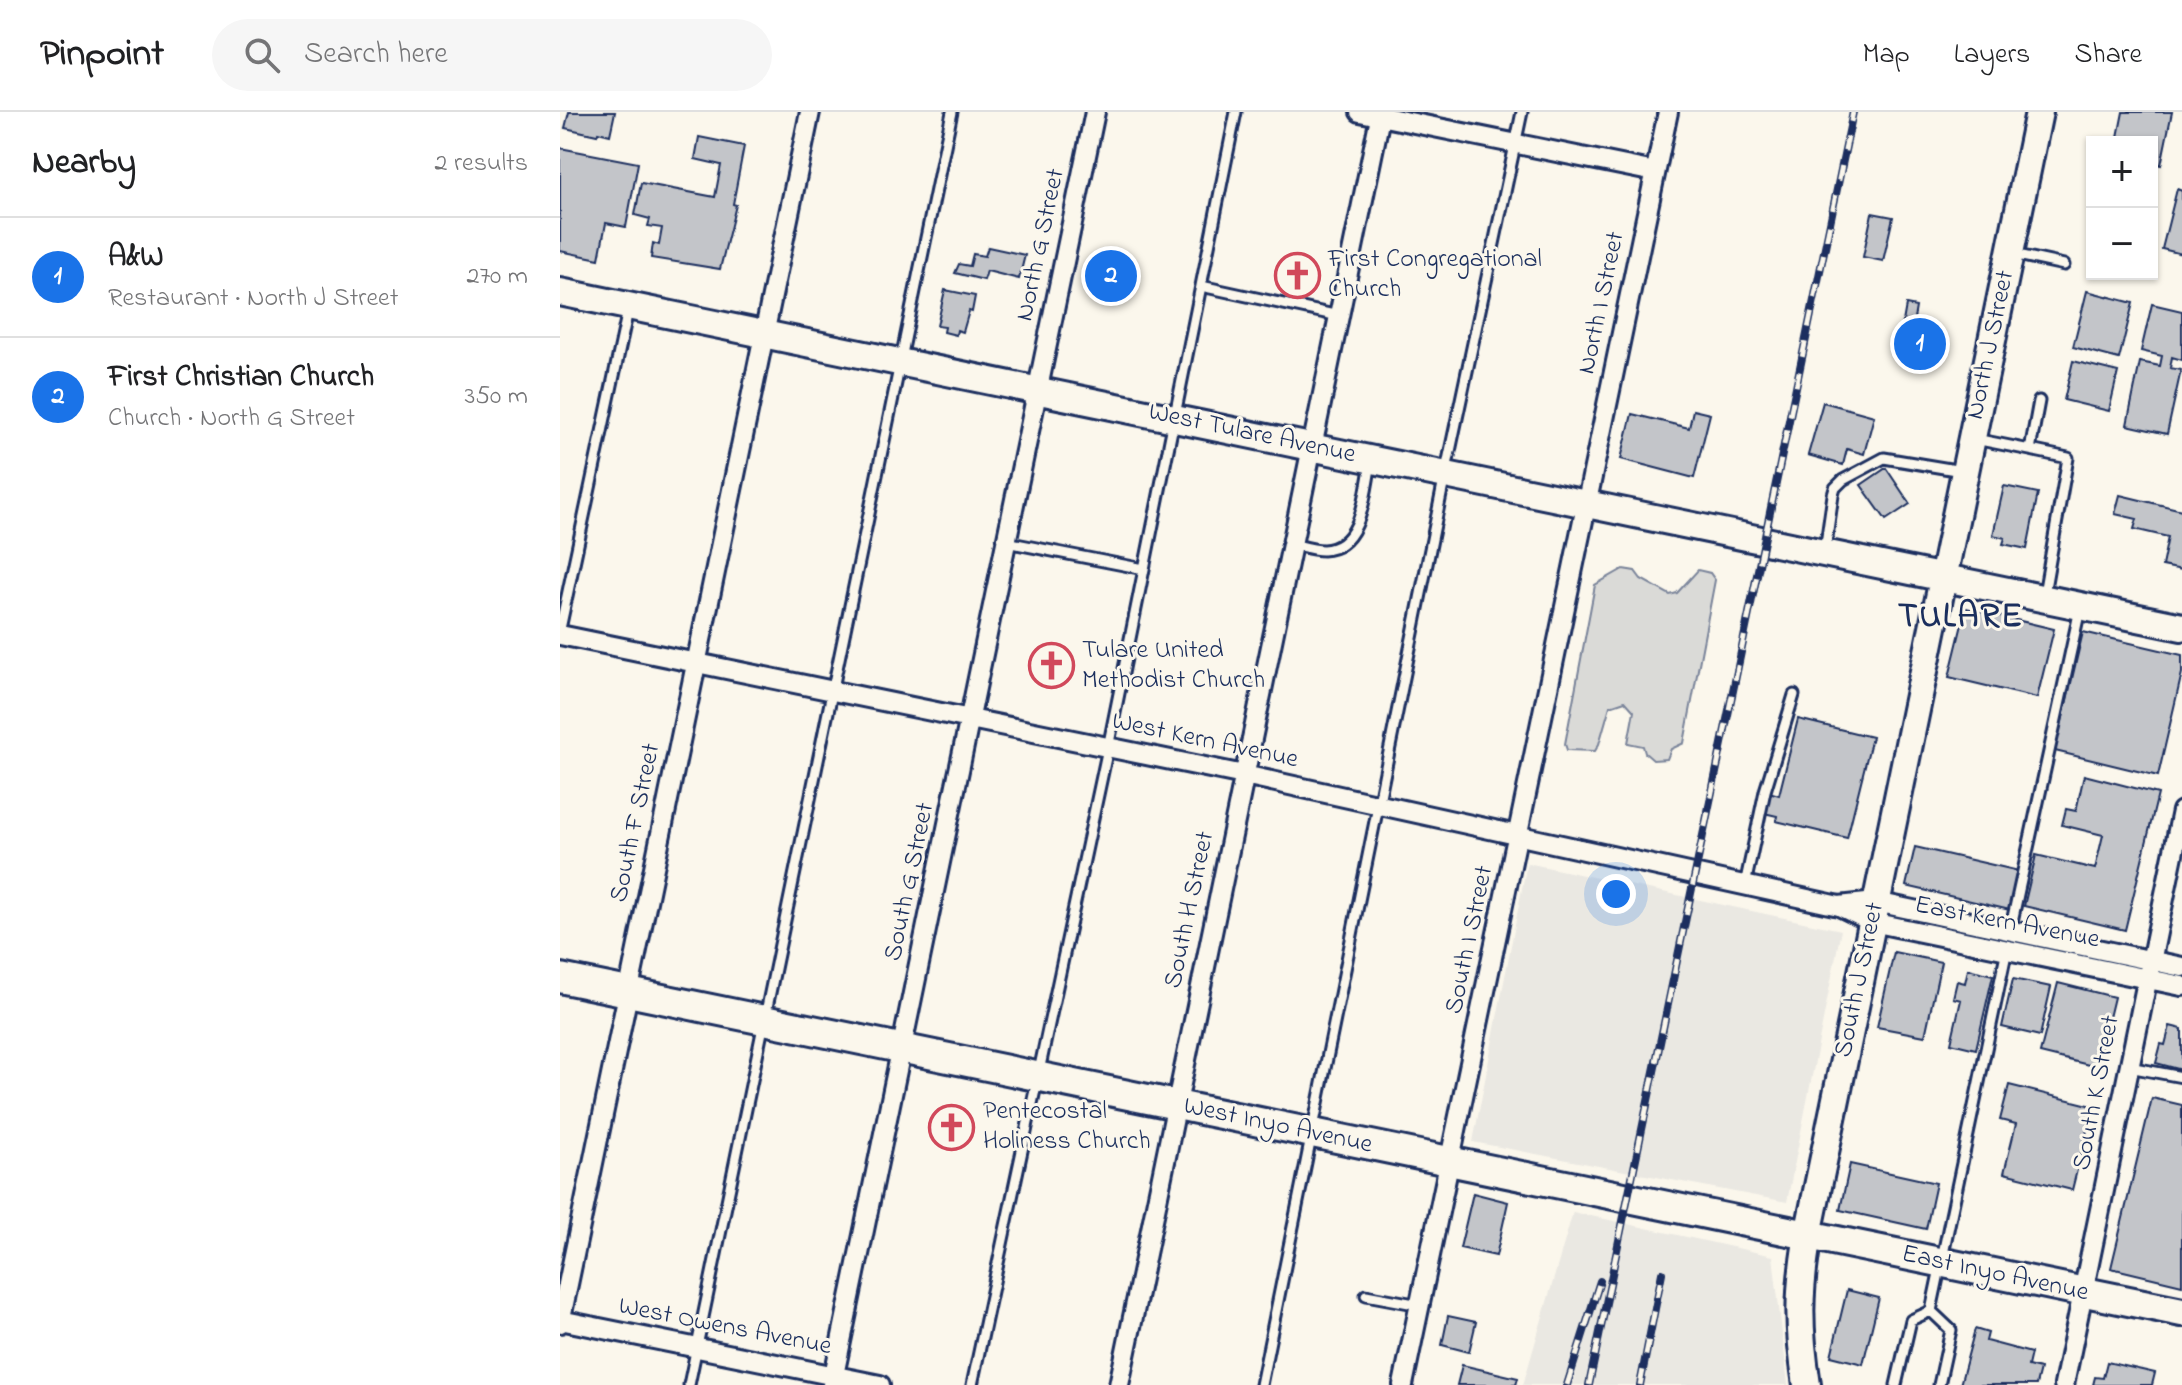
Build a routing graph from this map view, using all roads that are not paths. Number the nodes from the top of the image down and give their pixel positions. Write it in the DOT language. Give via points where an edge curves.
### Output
graph roads {
  1 [pos="810,112"];
  2 [pos="952,112"];
  3 [pos="1095,112"];
  4 [pos="1236,112"];
  5 [pos="1360,112"];
  6 [pos="1522,112"];
  7 [pos="1668,112"];
  8 [pos="2039,112"];
  9 [pos="1380,114"];
  10 [pos="1516,144"];
  11 [pos="1655,172"];
  12 [pos="2010,253"];
  13 [pos="2064,265"];
  14 [pos="1201,286"];
  15 [pos="560,292"];
  16 [pos="628,306"];
  17 [pos="1339,316"];
  18 [pos="763,334"];
  19 [pos="899,361"];
  20 [pos="1037,389"];
  21 [pos="2039,401"];
  22 [pos="1174,418"];
  23 [pos="1972,438"];
  24 [pos="1312,446"];
  25 [pos="2030,450"];
  26 [pos="1372,459"];
  27 [pos="1965,471"];
  28 [pos="1445,475"];
  29 [pos="1587,505"];
  30 [pos="1006,542"];
  31 [pos="1292,544"];
  32 [pos="1825,554"];
  33 [pos="1144,569"];
  34 [pos="1943,577"];
  35 [pos="2043,598"];
  36 [pos="2080,605"];
  37 [pos="2182,627"];
  38 [pos="560,632"];
  39 [pos="696,663"];
  40 [pos="832,691"];
  41 [pos="1794,695"];
  42 [pos="970,719"];
  43 [pos="1108,748"];
  44 [pos="1244,775"];
  45 [pos="1380,805"];
  46 [pos="2182,811"];
  47 [pos="1518,835"];
  48 [pos="1745,885"];
  49 [pos="1839,906"];
  50 [pos="1874,912"];
  51 [pos="2009,940"];
  52 [pos="2182,967"];
  53 [pos="2149,969"];
  54 [pos="560,978"];
  55 [pos="2182,986"];
  56 [pos="628,992"];
  57 [pos="766,1021"];
  58 [pos="902,1049"];
  59 [pos="2129,1067"];
  60 [pos="1040,1077"];
  61 [pos="2182,1077"];
  62 [pos="1176,1105"];
  63 [pos="1314,1134"];
  64 [pos="1450,1162"];
  65 [pos="1808,1235"];
  66 [pos="1942,1263"];
  67 [pos="2084,1293"];
  68 [pos="1366,1295"];
  69 [pos="1420,1305"];
  70 [pos="1931,1311"];
  71 [pos="2182,1312"];
  72 [pos="560,1321"];
  73 [pos="697,1348"];
  74 [pos="833,1380"];
  75 [pos="689,1385"];
  76 [pos="880,1385"];
  77 [pos="972,1385"];
  78 [pos="1119,1385"];
  79 [pos="1261,1385"];
  80 [pos="1403,1385"];
  81 [pos="1807,1385"];
  82 [pos="1896,1385"];
  83 [pos="1939,1385"];
  84 [pos="2064,1385"];
  1 -- 18 [label="street, South F Street"];
  2 -- 19 [label="lane"];
  3 -- 20 [label="street, North G Street"];
  4 -- 14 [label="lane"];
  5 -- 9 [label="street"];
  6 -- 10 [label="lane"];
  7 -- 11 [label="street, North I Street"];
  8 -- 12 [label="main road, North J Street"];
  9 -- 10 [label="street"];
  9 -- 17 [label="street, South H Street"];
  10 -- 11 [label="street"];
  10 -- 28 [label="lane"];
  11 -- 29 [label="street, North I Street"];
  12 -- 13 [label="lane"];
  12 -- 23 [label="main road, North J Street"];
  14 -- 17 [label="lane"];
  14 -- 22 [label="lane"];
  15 -- 16 [label="main road, West Tulare Avenue"];
  16 -- 18 [label="main road, West Tulare Avenue"];
  16 -- 38 [label="lane"];
  17 -- 24 [label="street, South H Street"];
  18 -- 19 [label="main road, West Tulare Avenue"];
  18 -- 39 [label="street, South F Street"];
  19 -- 20 [label="main road, West Tulare Avenue"];
  19 -- 40 [label="lane"];
  20 -- 22 [label="main road, West Tulare Avenue"];
  20 -- 30 [label="street, South G Street"];
  21 -- 25 [label="lane"];
  22 -- 24 [label="main road, West Tulare Avenue"];
  22 -- 33 [label="lane"];
  23 -- 25 [label="lane"];
  23 -- 27 [label="main road, North J Street"];
  24 -- 26 [label="main road, West Tulare Avenue"];
  24 -- 31 [label="street, South H Street"];
  25 -- 35 [label="lane" via="2068,458"];
  26 -- 28 [label="main road, West Tulare Avenue"];
  26 -- 31 [label="lane" via="1359,520 1346,542 1324,550"];
  27 -- 32 [label="lane" via="1884,458 1843,480 1833,495"];
  27 -- 34 [label="main road, North J Street"];
  28 -- 29 [label="main road, West Tulare Avenue"];
  28 -- 45 [label="lane"];
  29 -- 32 [label="main road, West Tulare Avenue"];
  29 -- 47 [label="street, South I Street"];
  30 -- 33 [label="lane"];
  30 -- 42 [label="street, South G Street"];
  31 -- 44 [label="street, South H Street"];
  32 -- 34 [label="main road, West Tulare Avenue"];
  33 -- 43 [label="lane"];
  34 -- 35 [label="main road, West Tulare Avenue"];
  34 -- 50 [label="main road, South J Street"];
  35 -- 36 [label="main road, West Tulare Avenue"];
  36 -- 37 [label="main road, West Tulare Avenue"];
  36 -- 51 [label="lane"];
  38 -- 39 [label="street, West Kern Avenue"];
  39 -- 40 [label="street, West Kern Avenue"];
  39 -- 56 [label="street, South F Street"];
  40 -- 42 [label="street, West Kern Avenue"];
  40 -- 57 [label="lane"];
  41 -- 48 [label="lane" via="1765,791"];
  42 -- 43 [label="street, West Kern Avenue"];
  42 -- 58 [label="street, South G Street"];
  43 -- 44 [label="street, West Kern Avenue"];
  43 -- 60 [label="lane"];
  44 -- 45 [label="street, West Kern Avenue"];
  44 -- 62 [label="street, South H Street"];
  45 -- 47 [label="street, West Kern Avenue"];
  45 -- 63 [label="lane"];
  46 -- 53 [label="street, South K Street"];
  47 -- 48 [label="street, West Kern Avenue"];
  47 -- 64 [label="street, South I Street"];
  48 -- 49 [label="street, West Kern Avenue"];
  49 -- 50 [label="street, East Kern Avenue"];
  50 -- 51 [label="street, East Kern Avenue"];
  50 -- 65 [label="main road, South J Street"];
  51 -- 53 [label="street, East Kern Avenue"];
  51 -- 66 [label="lane"];
  52 -- 53 [label="street, East Kern Avenue"];
  53 -- 55 [label="street, East Kern Avenue"];
  53 -- 59 [label="street, South K Street"];
  54 -- 56 [label="main road, West Inyo Avenue"];
  56 -- 57 [label="main road, West Inyo Avenue"];
  56 -- 72 [label="street, South F Street"];
  57 -- 58 [label="main road, West Inyo Avenue"];
  57 -- 73 [label="lane"];
  58 -- 60 [label="main road, West Inyo Avenue"];
  58 -- 74 [label="street, South G Street"];
  59 -- 61 [label="lane"];
  59 -- 67 [label="street, South K Street"];
  60 -- 62 [label="main road, West Inyo Avenue"];
  60 -- 77 [label="lane"];
  62 -- 63 [label="main road, West Inyo Avenue"];
  62 -- 78 [label="street, South H Street"];
  63 -- 64 [label="main road, West Inyo Avenue"];
  63 -- 79 [label="lane"];
  64 -- 65 [label="main road, West Inyo Avenue"];
  64 -- 69 [label="street, South I Street"];
  65 -- 66 [label="main road, East Inyo Avenue"];
  65 -- 81 [label="main road, South J Street" via="1799,1322"];
  66 -- 67 [label="main road, East Inyo Avenue"];
  66 -- 70 [label="lane"];
  67 -- 71 [label="main road, East Inyo Avenue"];
  67 -- 84 [label="street, South K Street"];
  68 -- 69 [label="lane"];
  69 -- 80 [label="street, South I Street"];
  70 -- 82 [label="lane" via="1911,1320"];
  70 -- 83 [label="lane" via="1951,1330"];
  72 -- 73 [label="street, West Owens Avenue"];
  73 -- 74 [label="street, West Owens Avenue"];
  73 -- 75 [label="lane"];
  74 -- 76 [label="street, West Owens Avenue"];
}
